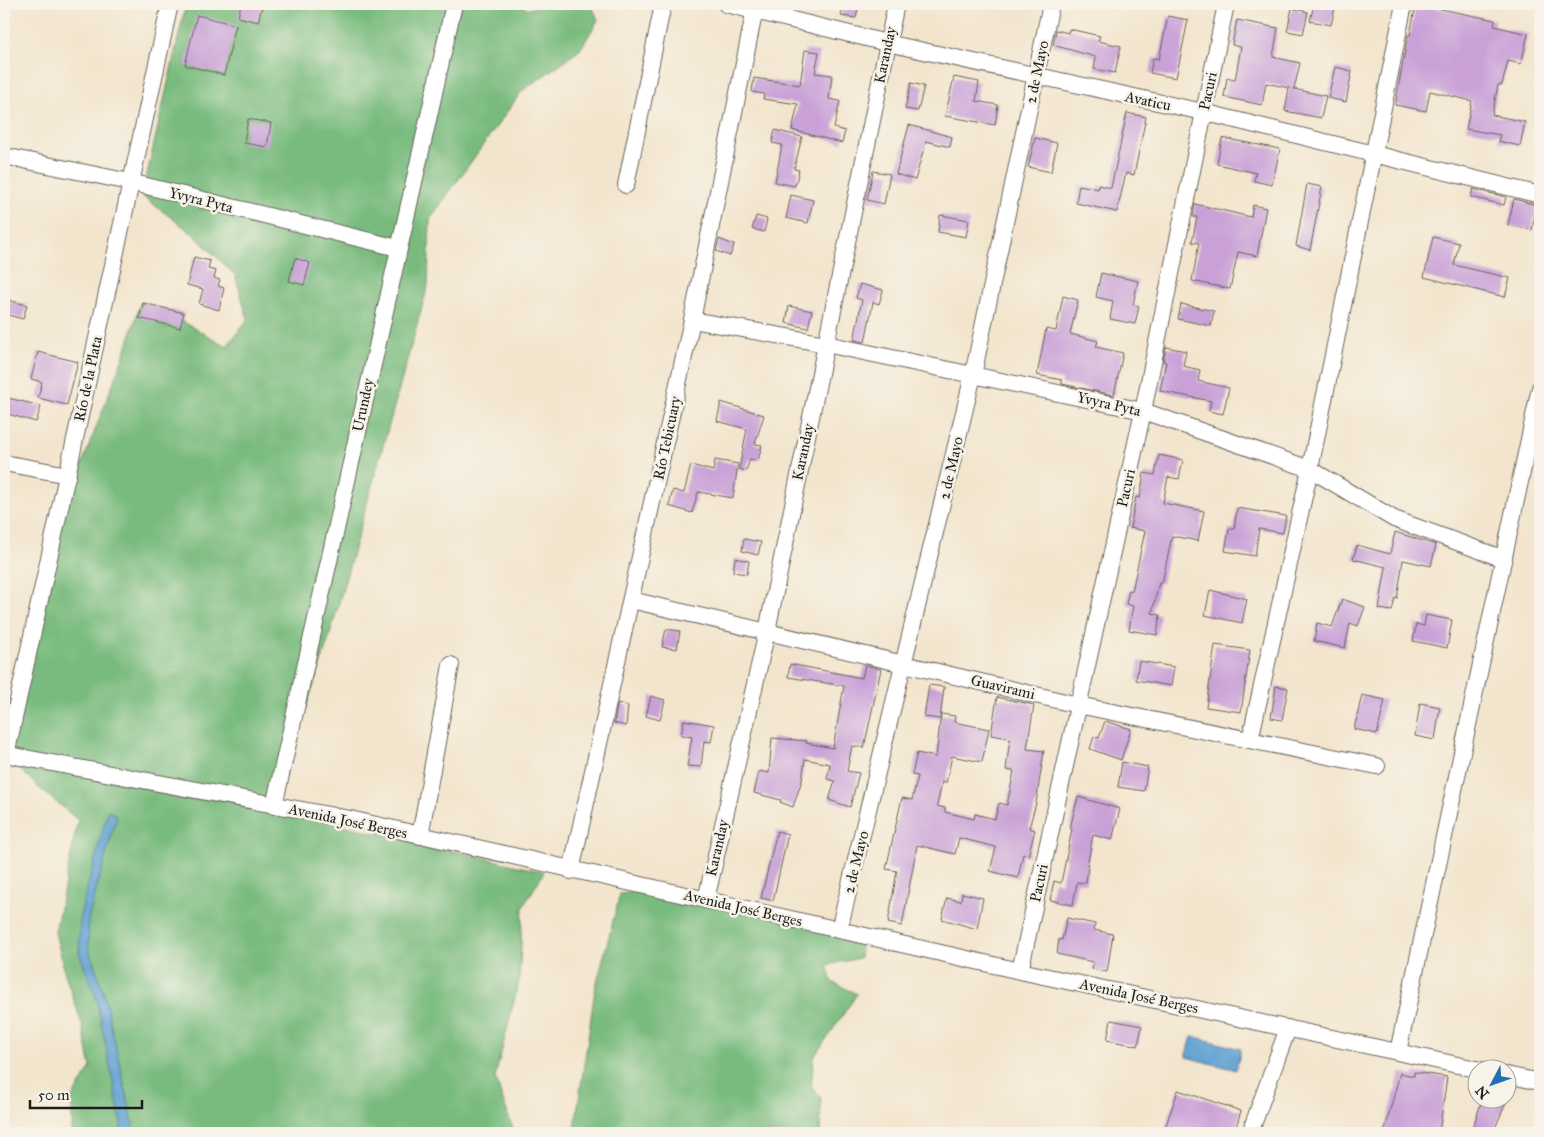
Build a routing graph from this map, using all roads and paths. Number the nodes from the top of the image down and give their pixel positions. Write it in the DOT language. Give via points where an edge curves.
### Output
graph roads {
  1 [pos="170,4"];
  2 [pos="454,4"];
  3 [pos="663,4"];
  4 [pos="726,4"];
  5 [pos="896,4"];
  6 [pos="1051,4"];
  7 [pos="1226,4"];
  8 [pos="1404,4"];
  9 [pos="756,8"];
  10 [pos="887,43"];
  11 [pos="1036,77"];
  12 [pos="1203,112"];
  13 [pos="1373,154"];
  14 [pos="4,156"];
  15 [pos="130,182"];
  16 [pos="626,185"];
  17 [pos="1540,195"];
  18 [pos="398,248"];
  19 [pos="692,320"];
  20 [pos="826,344"];
  21 [pos="973,375"];
  22 [pos="1540,388"];
  23 [pos="1143,411"];
  24 [pos="4,463"];
  25 [pos="1310,469"];
  26 [pos="68,475"];
  27 [pos="1504,559"];
  28 [pos="631,600"];
  29 [pos="767,631"];
  30 [pos="905,664"];
  31 [pos="451,665"];
  32 [pos="1078,705"];
  33 [pos="1250,740"];
  34 [pos="5,754"];
  35 [pos="1376,766"];
  36 [pos="274,806"];
  37 [pos="420,836"];
  38 [pos="571,871"];
  39 [pos="706,900"];
  40 [pos="839,930"];
  41 [pos="1020,971"];
  42 [pos="1288,1028"];
  43 [pos="1398,1052"];
  44 [pos="1466,1067"];
  45 [pos="1516,1077"];
  46 [pos="1540,1082"];
  47 [pos="1250,1133"];
  1 -- 15 [label="street, Río de la Plata"];
  2 -- 18 [label="street, Urundey"];
  3 -- 16 [label="street"];
  4 -- 9 [label="street, Avaticu"];
  5 -- 10 [label="street, Karanday"];
  6 -- 11 [label="street, 2 de Mayo"];
  7 -- 12 [label="street, Pacuri"];
  8 -- 13 [label="street"];
  9 -- 10 [label="street, Avaticu"];
  9 -- 19 [label="street, Río Tebicuary"];
  10 -- 11 [label="street, Avaticu"];
  10 -- 20 [label="street, Karanday"];
  11 -- 12 [label="street, Avaticu"];
  11 -- 21 [label="street, 2 de Mayo"];
  12 -- 13 [label="street, Avaticu"];
  12 -- 23 [label="street, Pacuri"];
  13 -- 17 [label="street, Avaticu"];
  13 -- 25 [label="street"];
  14 -- 15 [label="street, Yvyra Pyta"];
  15 -- 18 [label="street, Yvyra Pyta"];
  15 -- 26 [label="street, Río de la Plata"];
  18 -- 36 [label="street, Urundey"];
  19 -- 20 [label="street, Yvyra Pyta"];
  19 -- 28 [label="street, Río Tebicuary"];
  20 -- 21 [label="street, Yvyra Pyta"];
  20 -- 29 [label="street, Karanday"];
  21 -- 23 [label="street, Yvyra Pyta"];
  21 -- 30 [label="street, 2 de Mayo"];
  22 -- 27 [label="street"];
  23 -- 25 [label="street, Yvyra Pyta"];
  23 -- 32 [label="street, Pacuri"];
  24 -- 26 [label="street"];
  25 -- 27 [label="street, Yvyra Pyta" via="1394,519"];
  25 -- 33 [label="street"];
  26 -- 34 [label="street, Río de la Plata"];
  27 -- 43 [label="street"];
  28 -- 29 [label="street, Guavirami"];
  28 -- 38 [label="street, Río Tebicuary"];
  29 -- 30 [label="street, Guavirami"];
  29 -- 39 [label="street, Karanday"];
  30 -- 32 [label="street, Guavirami"];
  30 -- 40 [label="street, 2 de Mayo"];
  31 -- 37 [label="street"];
  32 -- 33 [label="street, Guavirami"];
  32 -- 41 [label="street, Pacuri"];
  33 -- 35 [label="street, Guavirami"];
  34 -- 36 [label="street, Avenida José Berges"];
  36 -- 37 [label="street, Avenida José Berges" via="350,819"];
  37 -- 38 [label="street, Avenida José Berges"];
  38 -- 39 [label="street, Avenida José Berges"];
  39 -- 40 [label="street, Avenida José Berges"];
  40 -- 41 [label="street, Avenida José Berges"];
  41 -- 42 [label="street, Avenida José Berges"];
  42 -- 43 [label="street, Avenida José Berges"];
  42 -- 47 [label="street"];
  43 -- 44 [label="street, Avenida José Berges"];
  45 -- 46 [label="street"];
}
